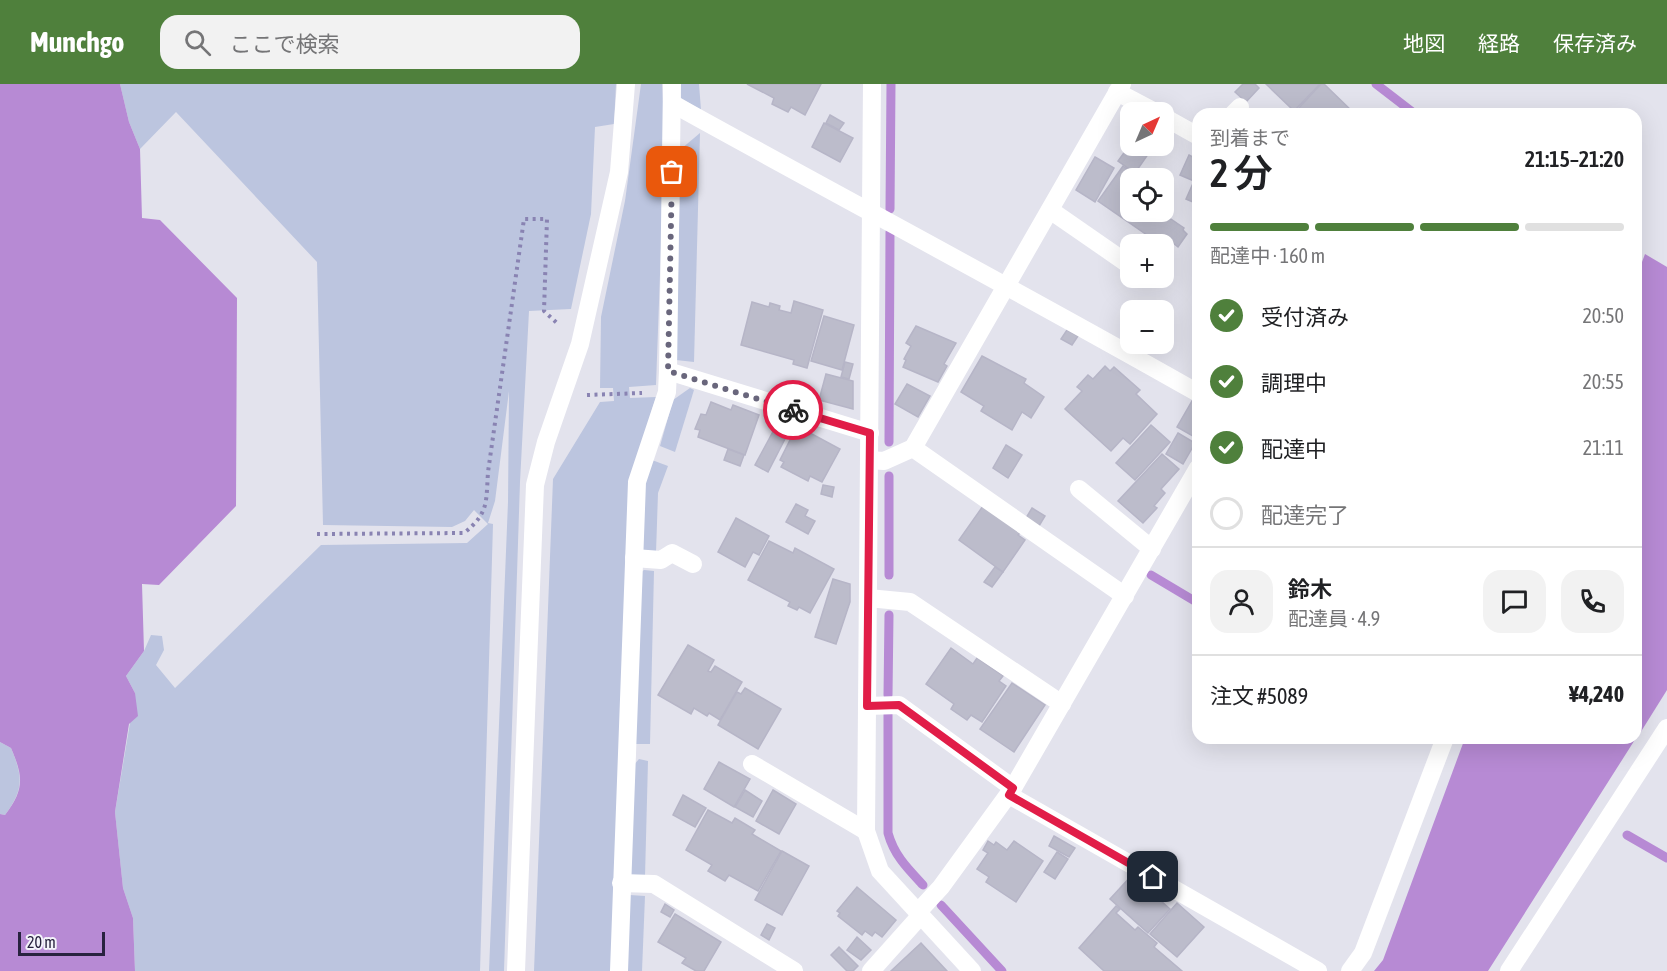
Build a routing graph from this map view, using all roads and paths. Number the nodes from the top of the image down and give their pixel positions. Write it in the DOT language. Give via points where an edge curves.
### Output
graph roads {
  1 [pos="626,84"];
  2 [pos="672,84"];
  3 [pos="872,84"];
  4 [pos="1119,88"];
  5 [pos="1140,102"];
  6 [pos="673,104"];
  7 [pos="1174,123"];
  8 [pos="1192,133"];
  9 [pos="1050,210"];
  10 [pos="871,214"];
  11 [pos="1120,258"];
  12 [pos="1008,285"];
  13 [pos="580,344"];
  14 [pos="668,371"];
  15 [pos="1192,390"];
  16 [pos="629,393"];
  17 [pos="600,394"];
  18 [pos="870,433"];
  19 [pos="913,448"];
  20 [pos="869,460"];
  21 [pos="1192,479"];
  22 [pos="1079,489"];
  23 [pos="316,534"];
  24 [pos="1152,549"];
  25 [pos="634,558"];
  26 [pos="693,564"];
  27 [pos="1125,596"];
  28 [pos="868,598"];
  29 [pos="1062,704"];
  30 [pos="867,706"];
  31 [pos="1667,728"];
  32 [pos="1443,744"];
  33 [pos="752,764"];
  34 [pos="1011,791"];
  35 [pos="866,831"];
  36 [pos="621,883"];
  37 [pos="920,914"];
  38 [pos="516,971"];
  39 [pos="619,971"];
  40 [pos="794,971"];
  41 [pos="871,971"];
  42 [pos="972,971"];
  43 [pos="1318,971"];
  44 [pos="1350,971"];
  45 [pos="1509,971"];
  1 -- 13 [label="street" via="619,172"];
  2 -- 6 [label="street"];
  3 -- 10 [label="street"];
  4 -- 5 [label="street"];
  4 -- 9 [label="street"];
  6 -- 10 [label="street"];
  6 -- 14 [label="street"];
  7 -- 8 [label="street"];
  9 -- 11 [label="street"];
  9 -- 12 [label="street"];
  10 -- 12 [label="street"];
  10 -- 18 [label="street"];
  12 -- 15 [label="street"];
  12 -- 19 [label="street"];
  13 -- 23 [label="path" via="544,311 547,219 524,219 485,512 464,532"];
  13 -- 38 [label="street" via="535,485"];
  14 -- 18 [label="street"];
  14 -- 25 [label="street" via="667,392 637,482"];
  16 -- 17 [label="path"];
  18 -- 20 [label="street"];
  19 -- 20 [label="street" via="884,461"];
  19 -- 27 [label="street"];
  20 -- 28 [label="street"];
  21 -- 24 [label="street"];
  22 -- 24 [label="street"];
  24 -- 27 [label="street"];
  25 -- 26 [label="street" via="662,560 672,553"];
  25 -- 36 [label="street"];
  27 -- 29 [label="street"];
  28 -- 29 [label="street" via="910,602"];
  28 -- 30 [label="street"];
  29 -- 34 [label="street"];
  30 -- 34 [label="street" via="899,705"];
  30 -- 35 [label="street"];
  31 -- 45 [label="street"];
  32 -- 44 [label="street" via="1363,953"];
  33 -- 35 [label="street"];
  34 -- 37 [label="street"];
  34 -- 43 [label="street"];
  35 -- 37 [label="street" via="880,871"];
  36 -- 39 [label="street"];
  36 -- 40 [label="street" via="654,884"];
  37 -- 41 [label="street"];
  37 -- 42 [label="street"];
}
